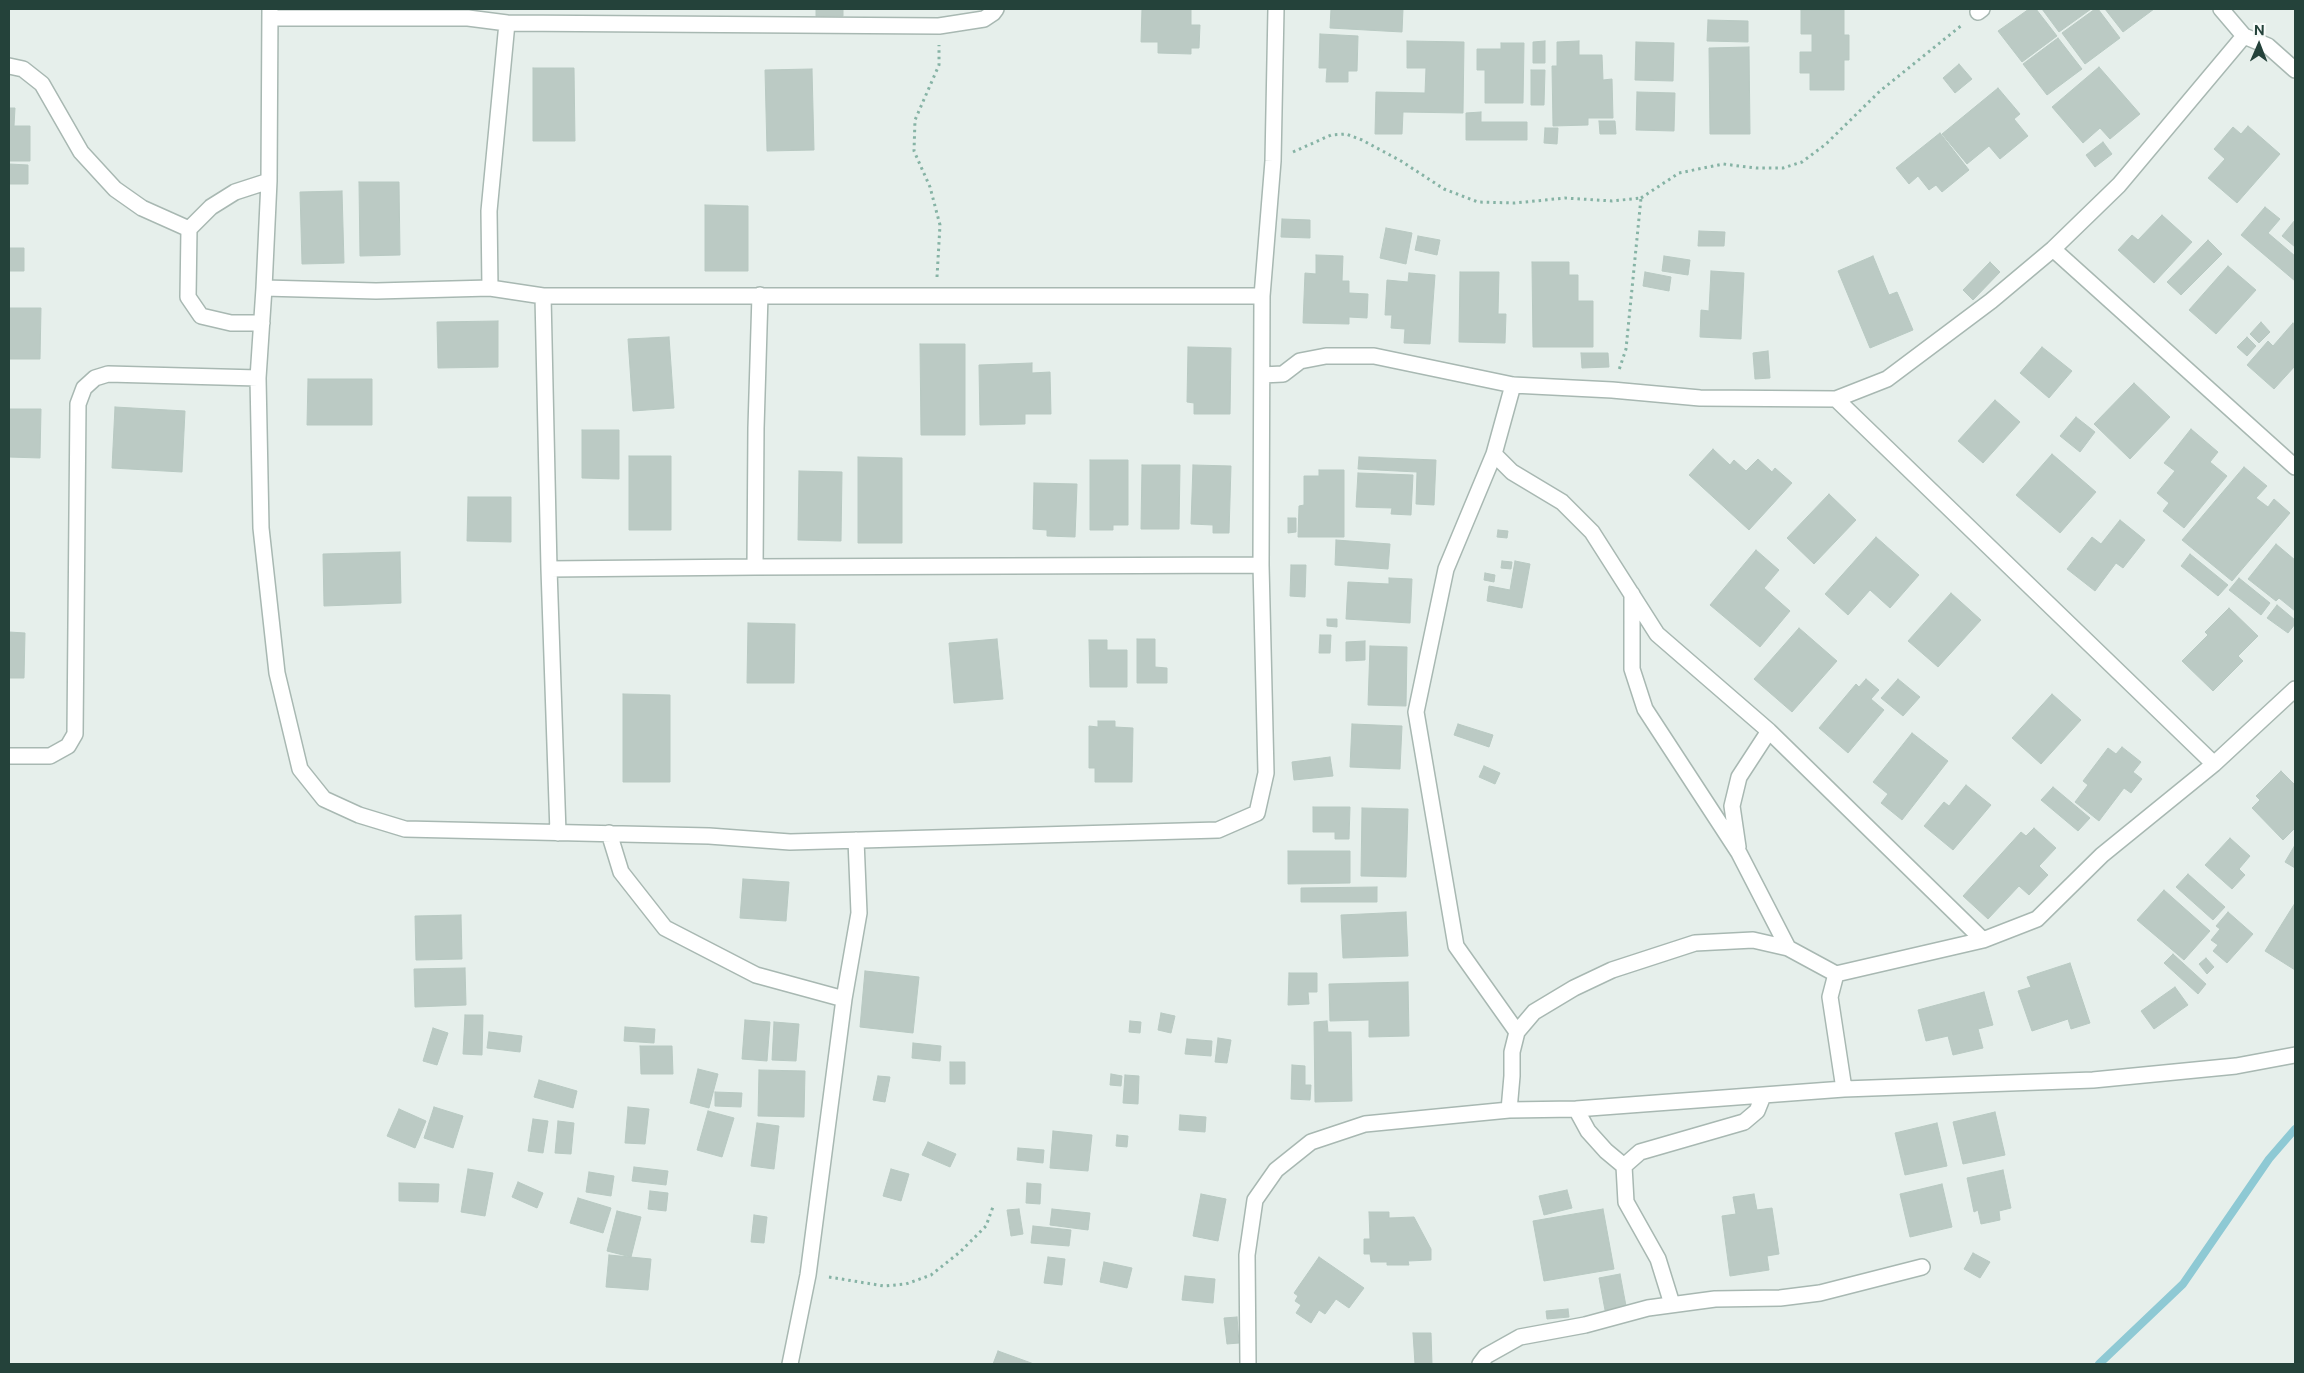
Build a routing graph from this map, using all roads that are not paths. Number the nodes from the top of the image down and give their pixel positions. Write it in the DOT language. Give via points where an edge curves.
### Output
graph roads {
  1 [pos="729,9"];
  2 [pos="996,9"];
  3 [pos="1276,9"];
  4 [pos="2221,9"];
  5 [pos="468,13"];
  6 [pos="270,14"];
  7 [pos="507,23"];
  8 [pos="729,24"];
  9 [pos="2244,36"];
  10 [pos="9,66"];
  11 [pos="2295,70"];
  12 [pos="268,180"];
  13 [pos="189,229"];
  14 [pos="2053,249"];
  15 [pos="264,288"];
  16 [pos="490,288"];
  17 [pos="760,295"];
  18 [pos="543,296"];
  19 [pos="1262,296"];
  20 [pos="262,323"];
  21 [pos="1262,376"];
  22 [pos="258,378"];
  23 [pos="1513,385"];
  24 [pos="1836,399"];
  25 [pos="1494,454"];
  26 [pos="2295,467"];
  27 [pos="1262,565"];
  28 [pos="755,567"];
  29 [pos="549,569"];
  30 [pos="1632,592"];
  31 [pos="2295,689"];
  32 [pos="1769,731"];
  33 [pos="9,756"];
  34 [pos="2214,764"];
  35 [pos="558,833"];
  36 [pos="609,833"];
  37 [pos="856,840"];
  38 [pos="1739,853"];
  39 [pos="1983,940"];
  40 [pos="1788,948"];
  41 [pos="1836,974"];
  42 [pos="844,999"];
  43 [pos="1517,1032"];
  44 [pos="2295,1054"];
  45 [pos="1844,1089"];
  46 [pos="1762,1096"];
  47 [pos="1576,1109"];
  48 [pos="1509,1110"];
  49 [pos="1624,1166"];
  50 [pos="1922,1267"];
  51 [pos="1672,1304"];
  52 [pos="790,1364"];
  53 [pos="1248,1364"];
  54 [pos="1480,1364"];
  1 -- 8 [label="street"];
  2 -- 8 [label="street" via="984,19 939,26"];
  3 -- 19 [label="street" via="1273,161"];
  4 -- 9 [label="street"];
  5 -- 6 [label="street"];
  5 -- 7 [label="street"];
  6 -- 12 [label="street"];
  7 -- 8 [label="street"];
  7 -- 16 [label="street" via="489,211"];
  9 -- 11 [label="street" via="2268,46"];
  9 -- 14 [label="street" via="2120,185"];
  10 -- 13 [label="street" via="23,69 42,84 81,152 115,188 142,208"];
  12 -- 13 [label="street" via="236,192 211,207"];
  12 -- 15 [label="street"];
  13 -- 20 [label="street" via="188,297 201,316 231,323"];
  14 -- 24 [label="street" via="1991,301 1887,379"];
  14 -- 26 [label="street"];
  15 -- 16 [label="street" via="376,291"];
  15 -- 20 [label="street"];
  16 -- 18 [label="street"];
  17 -- 18 [label="street"];
  17 -- 19 [label="street"];
  17 -- 28 [label="street"];
  18 -- 29 [label="street"];
  19 -- 21 [label="street"];
  20 -- 22 [label="street"];
  21 -- 23 [label="street" via="1283,374 1300,361 1374,356"];
  21 -- 27 [label="street"];
  22 -- 33 [label="street" via="108,374 96,378 84,388 78,404 75,734 68,746 50,756"];
  22 -- 35 [label="street" via="261,528 278,673 300,769 324,798 359,815 405,828"];
  23 -- 24 [label="street" via="1700,398"];
  23 -- 25 [label="street"];
  24 -- 34 [label="street"];
  25 -- 30 [label="street" via="1512,472 1562,502 1592,532"];
  25 -- 43 [label="street" via="1446,569 1416,712 1456,946"];
  27 -- 28 [label="street"];
  27 -- 37 [label="street" via="1266,773 1257,813 1218,830"];
  28 -- 29 [label="street"];
  29 -- 35 [label="street"];
  30 -- 32 [label="street" via="1657,634"];
  30 -- 38 [label="street" via="1632,669 1645,709"];
  31 -- 34 [label="street"];
  32 -- 38 [label="street" via="1740,777 1732,806"];
  32 -- 39 [label="street"];
  34 -- 39 [label="street" via="2102,855 2036,919"];
  35 -- 36 [label="street"];
  36 -- 37 [label="street" via="790,842"];
  36 -- 42 [label="street" via="622,872 664,928 756,975"];
  37 -- 42 [label="street" via="859,913"];
  38 -- 40 [label="street"];
  39 -- 41 [label="street"];
  40 -- 41 [label="street"];
  40 -- 43 [label="street" via="1753,940 1695,943 1654,955 1574,988 1534,1012"];
  41 -- 45 [label="street" via="1830,997"];
  42 -- 52 [label="street" via="808,1275"];
  43 -- 48 [label="street" via="1512,1052"];
  44 -- 45 [label="street" via="2236,1066 2093,1080"];
  45 -- 46 [label="street"];
  46 -- 47 [label="street"];
  46 -- 49 [label="street" via="1757,1111 1744,1122 1640,1152"];
  47 -- 48 [label="street"];
  47 -- 49 [label="street" via="1588,1131 1606,1152"];
  48 -- 53 [label="street" via="1365,1124 1311,1142 1276,1170 1255,1200 1247,1255"];
  49 -- 51 [label="street" via="1626,1202 1658,1259"];
  50 -- 51 [label="street" via="1820,1293 1780,1298 1715,1298"];
  51 -- 54 [label="street" via="1585,1325 1520,1336 1486,1356"];
}
